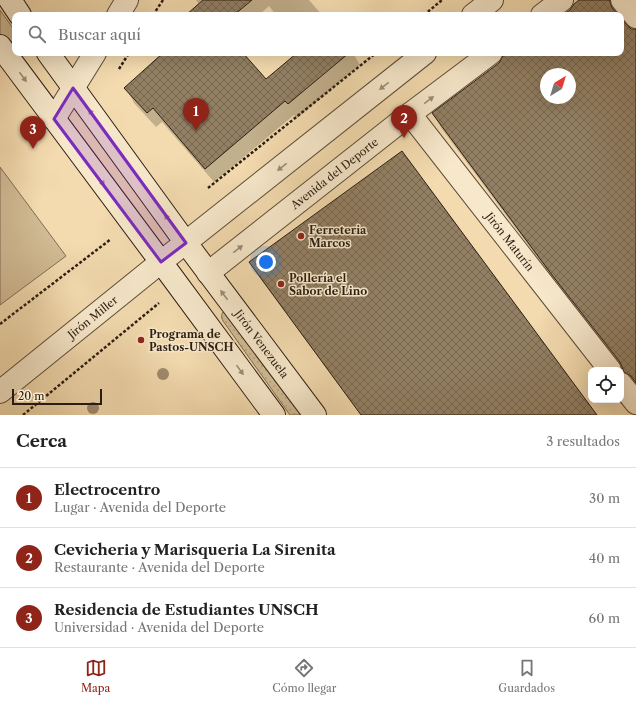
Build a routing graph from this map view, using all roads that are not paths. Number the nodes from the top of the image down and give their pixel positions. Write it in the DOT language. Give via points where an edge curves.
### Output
graph roads {
  1 [pos="10,0"];
  2 [pos="127,0"];
  3 [pos="492,0"];
  4 [pos="562,0"];
  5 [pos="622,0"];
  6 [pos="18,12"];
  7 [pos="120,12"];
  8 [pos="477,12"];
  9 [pos="546,12"];
  10 [pos="636,17"];
  11 [pos="0,46"];
  12 [pos="50,56"];
  13 [pos="93,56"];
  14 [pos="421,56"];
  15 [pos="487,56"];
  16 [pos="73,88"];
  17 [pos="410,114"];
  18 [pos="54,119"];
  19 [pos="186,243"];
  20 [pos="161,262"];
  21 [pos="208,273"];
  22 [pos="608,367"];
  23 [pos="624,388"];
  24 [pos="0,392"];
  25 [pos="636,403"];
  26 [pos="274,415"];
  27 [pos="315,415"];
  1 -- 6 [label="street"];
  2 -- 7 [label="street"];
  3 -- 8 [label="street"];
  4 -- 9 [label="street"];
  5 -- 10 [label="street"];
  11 -- 18 [label="street, one-way"];
  12 -- 16 [label="street"];
  13 -- 16 [label="street"];
  14 -- 19 [label="street, one-way"];
  17 -- 15 [label="street, Avenida del Deporte, one-way"];
  16 -- 18 [label="street"];
  19 -- 16 [label="street, one-way"];
  21 -- 17 [label="street, Avenida del Deporte, one-way"];
  17 -- 22 [label="street, Jirón Maturín"];
  18 -- 20 [label="street, one-way"];
  19 -- 20 [label="street, Jirón Miller"];
  19 -- 21 [label="street"];
  20 -- 24 [label="street, Jirón Miller"];
  20 -- 26 [label="street, one-way"];
  27 -- 21 [label="street, Jirón Venezuela, one-way"];
  23 -- 25 [label="street"];
}
